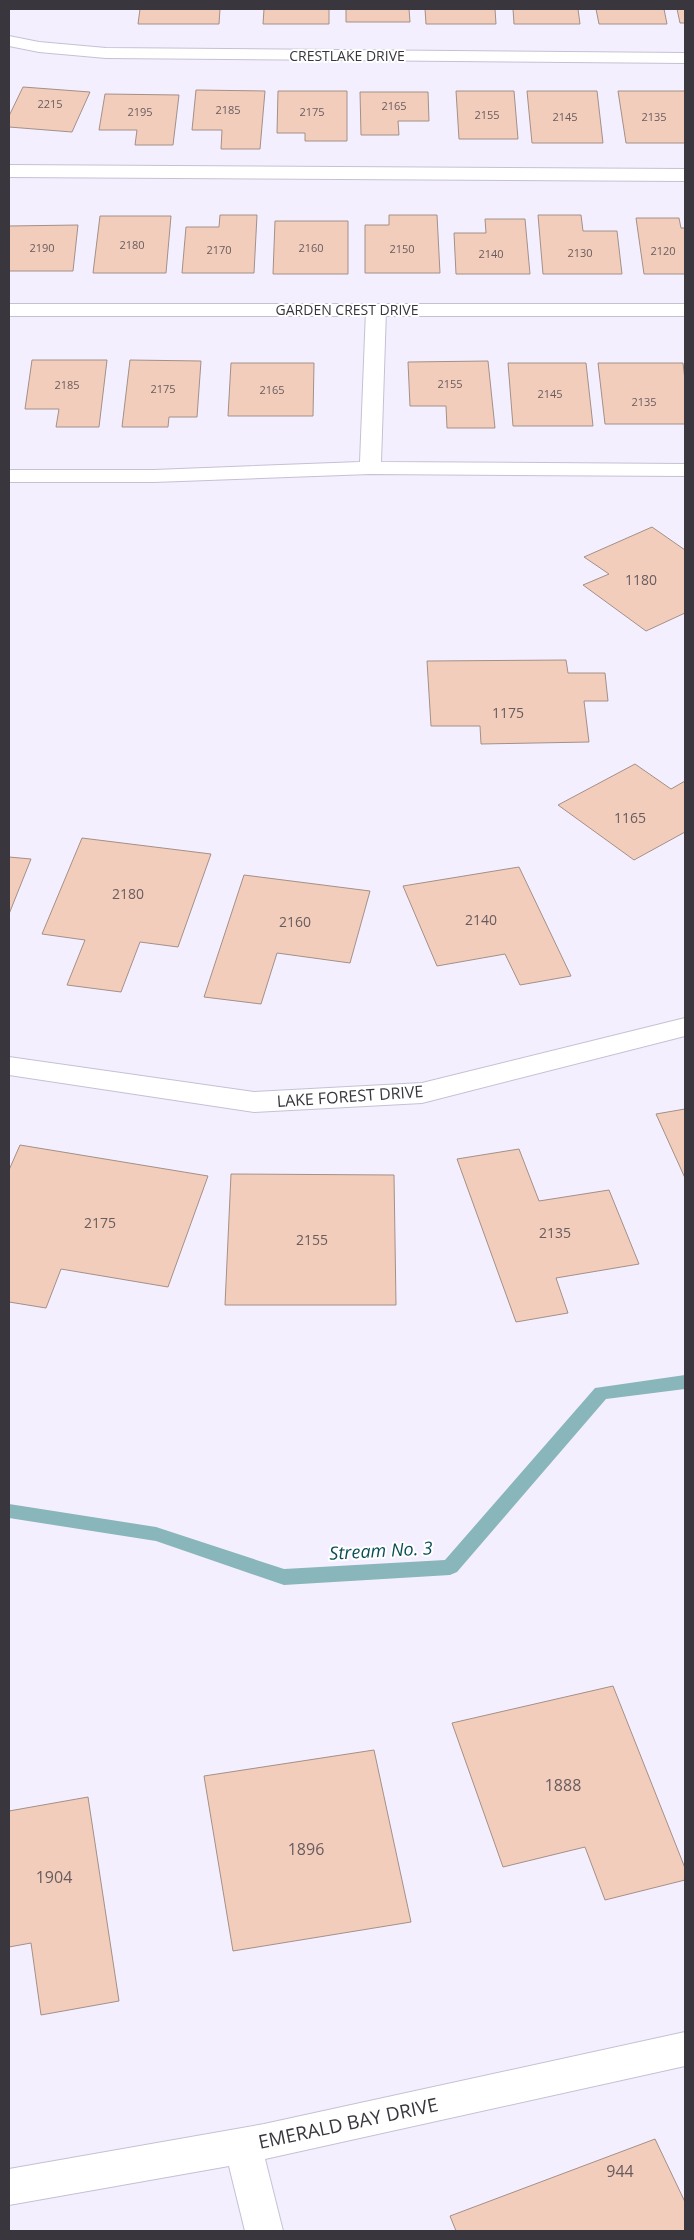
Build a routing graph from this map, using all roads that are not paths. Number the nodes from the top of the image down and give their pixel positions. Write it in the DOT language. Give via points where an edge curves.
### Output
graph roads {
  1 [pos="9,41"];
  2 [pos="685,58"];
  3 [pos="9,170"];
  4 [pos="685,175"];
  5 [pos="9,310"];
  6 [pos="376,310"];
  7 [pos="685,310"];
  8 [pos="370,468"];
  9 [pos="685,470"];
  10 [pos="9,476"];
  11 [pos="685,1027"];
  12 [pos="9,1066"];
  13 [pos="685,2049"];
  14 [pos="243,2146"];
  15 [pos="9,2187"];
  16 [pos="264,2231"];
  1 -- 2 [label="street, CRESTLAKE DRIVE" via="106,53"];
  3 -- 4 [label="street"];
  5 -- 6 [label="street, GARDEN CREST DRIVE"];
  6 -- 7 [label="street, GARDEN CREST DRIVE"];
  6 -- 8 [label="street"];
  8 -- 9 [label="street"];
  8 -- 10 [label="street" via="154,476"];
  11 -- 12 [label="street, LAKE FOREST DRIVE" via="422,1093 254,1102"];
  13 -- 14 [label="street, EMERALD BAY DRIVE"];
  14 -- 15 [label="street, EMERALD BAY DRIVE"];
  14 -- 16 [label="street"];
}
